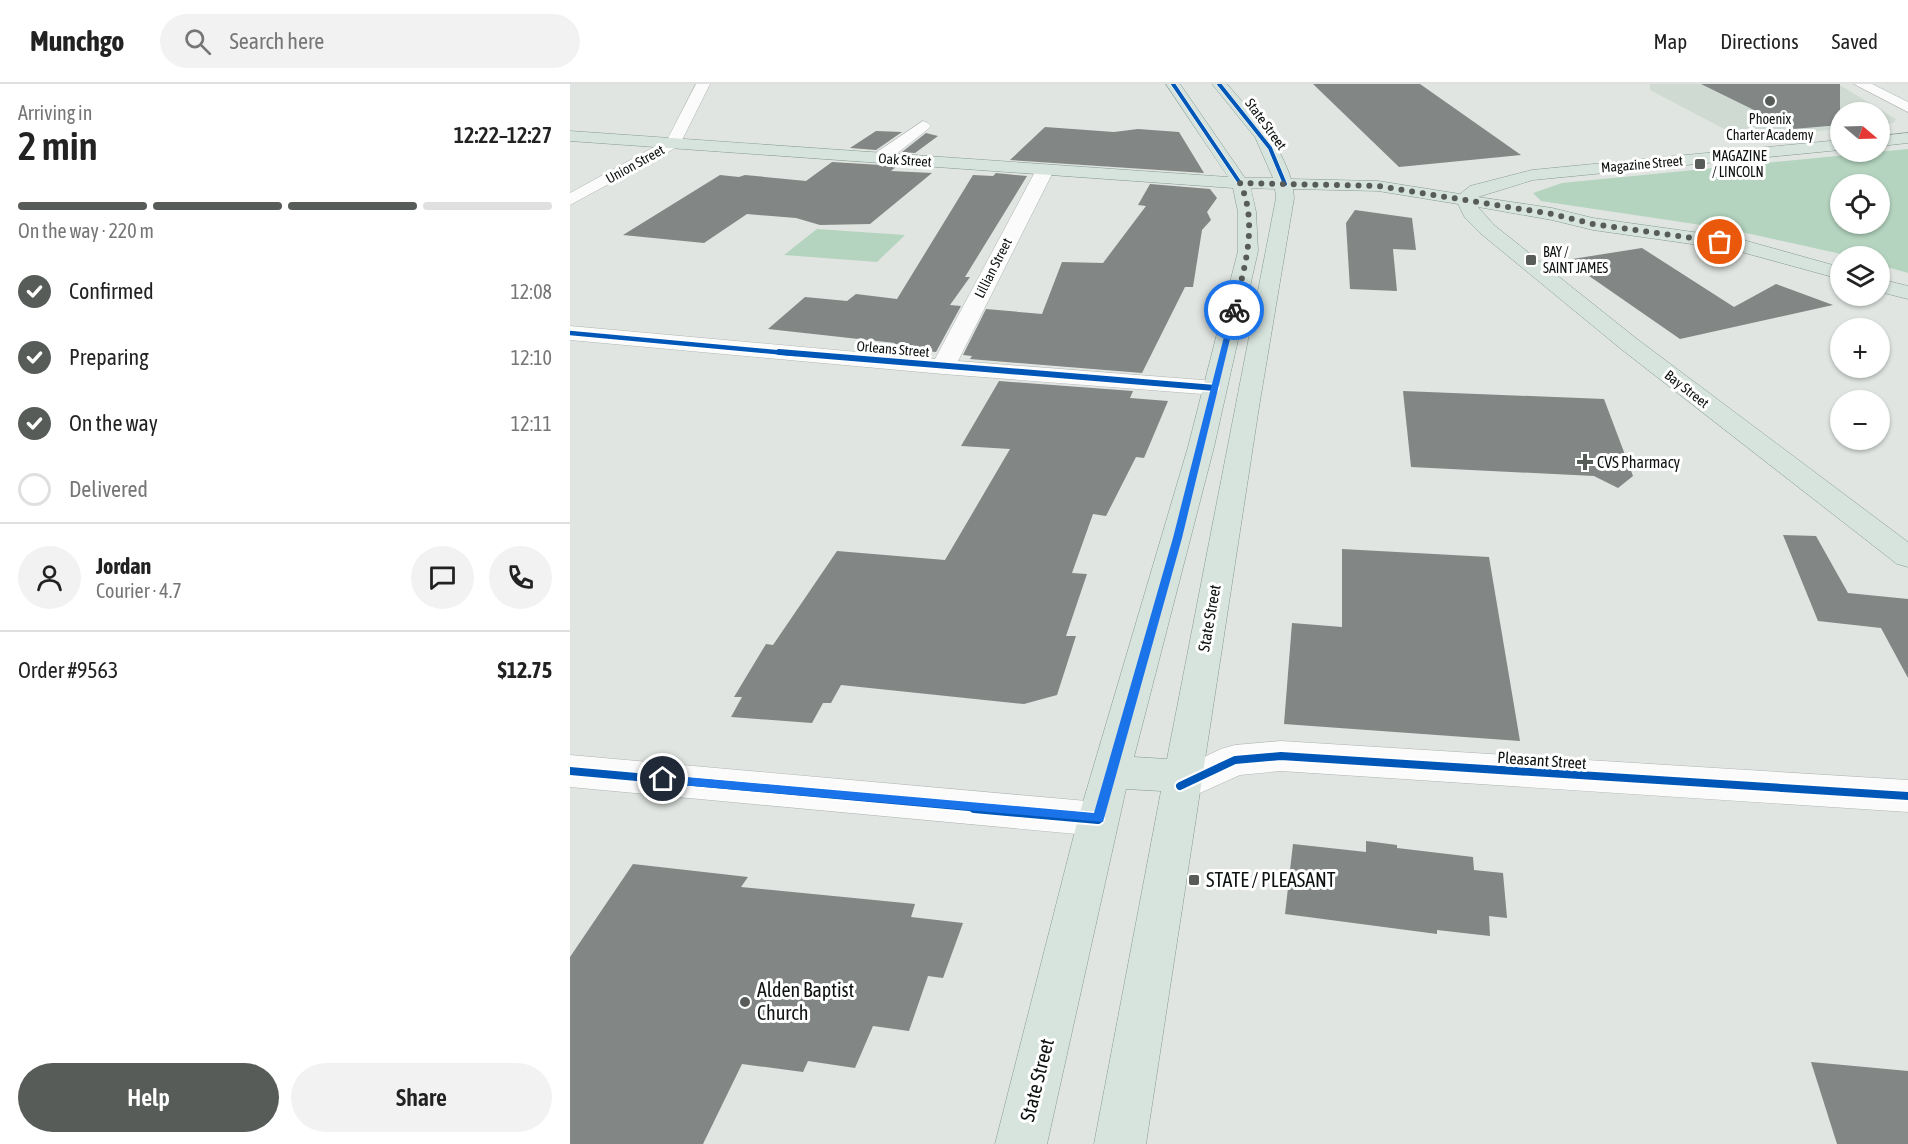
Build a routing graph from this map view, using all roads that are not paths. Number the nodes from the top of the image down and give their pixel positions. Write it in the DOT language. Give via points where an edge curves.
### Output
graph roads {
  1 [pos="703,84"];
  2 [pos="1173,84"];
  3 [pos="1218,84"];
  4 [pos="1861,84"];
  5 [pos="1908,108"];
  6 [pos="923,126"];
  7 [pos="570,136"];
  8 [pos="1908,138"];
  9 [pos="1890,140"];
  10 [pos="673,143"];
  11 [pos="1830,146"];
  12 [pos="880,158"];
  13 [pos="1045,170"];
  14 [pos="1240,183"];
  15 [pos="1285,184"];
  16 [pos="570,200"];
  17 [pos="1468,207"];
  18 [pos="1830,270"];
  19 [pos="1890,288"];
  20 [pos="1908,293"];
  21 [pos="570,333"];
  22 [pos="943,367"];
  23 [pos="1215,388"];
  24 [pos="1250,388"];
  25 [pos="1908,557"];
  26 [pos="570,771"];
  27 [pos="1112,772"];
  28 [pos="1181,781"];
  29 [pos="1908,796"];
  30 [pos="1098,819"];
  31 [pos="1021,1144"];
  32 [pos="1120,1144"];
  1 -- 10 [label="street, Union Street"];
  2 -- 14 [label="main road, State Street"];
  3 -- 15 [label="main road, State Street" via="1270,148"];
  4 -- 5 [label="street"];
  6 -- 12 [label="street"];
  7 -- 10 [label="main road, Oak Street"];
  8 -- 9 [label="main road"];
  10 -- 12 [label="main road, Oak Street"];
  10 -- 16 [label="street, Union Street"];
  11 -- 17 [label="main road, Magazine Street" via="1542,174 1478,189"];
  12 -- 13 [label="main road, Oak Street"];
  13 -- 14 [label="main road, Oak Street"];
  13 -- 22 [label="street, Lillian Street"];
  14 -- 15 [label="main road, Oak Street"];
  14 -- 23 [label="main road, State Street" via="1246,201 1248,251"];
  15 -- 17 [label="main road, Oak Street" via="1335,196"];
  15 -- 24 [label="main road, State Street"];
  17 -- 18 [label="main road, Oak Street" via="1553,225 1593,224 1736,244"];
  17 -- 25 [label="main road, Bay Street" via="1629,344"];
  19 -- 20 [label="main road"];
  21 -- 22 [label="street, Orleans Street"];
  22 -- 23 [label="street, Orleans Street"];
  23 -- 24 [label="main road"];
  23 -- 27 [label="main road, State Street"];
  24 -- 28 [label="main road, State Street"];
  26 -- 30 [label="street"];
  27 -- 28 [label="main road"];
  27 -- 30 [label="main road, State Street"];
  28 -- 29 [label="street, Pleasant Street" via="1235,760 1281,756"];
  28 -- 32 [label="main road, State Street"];
  30 -- 31 [label="main road, State Street"];
}
